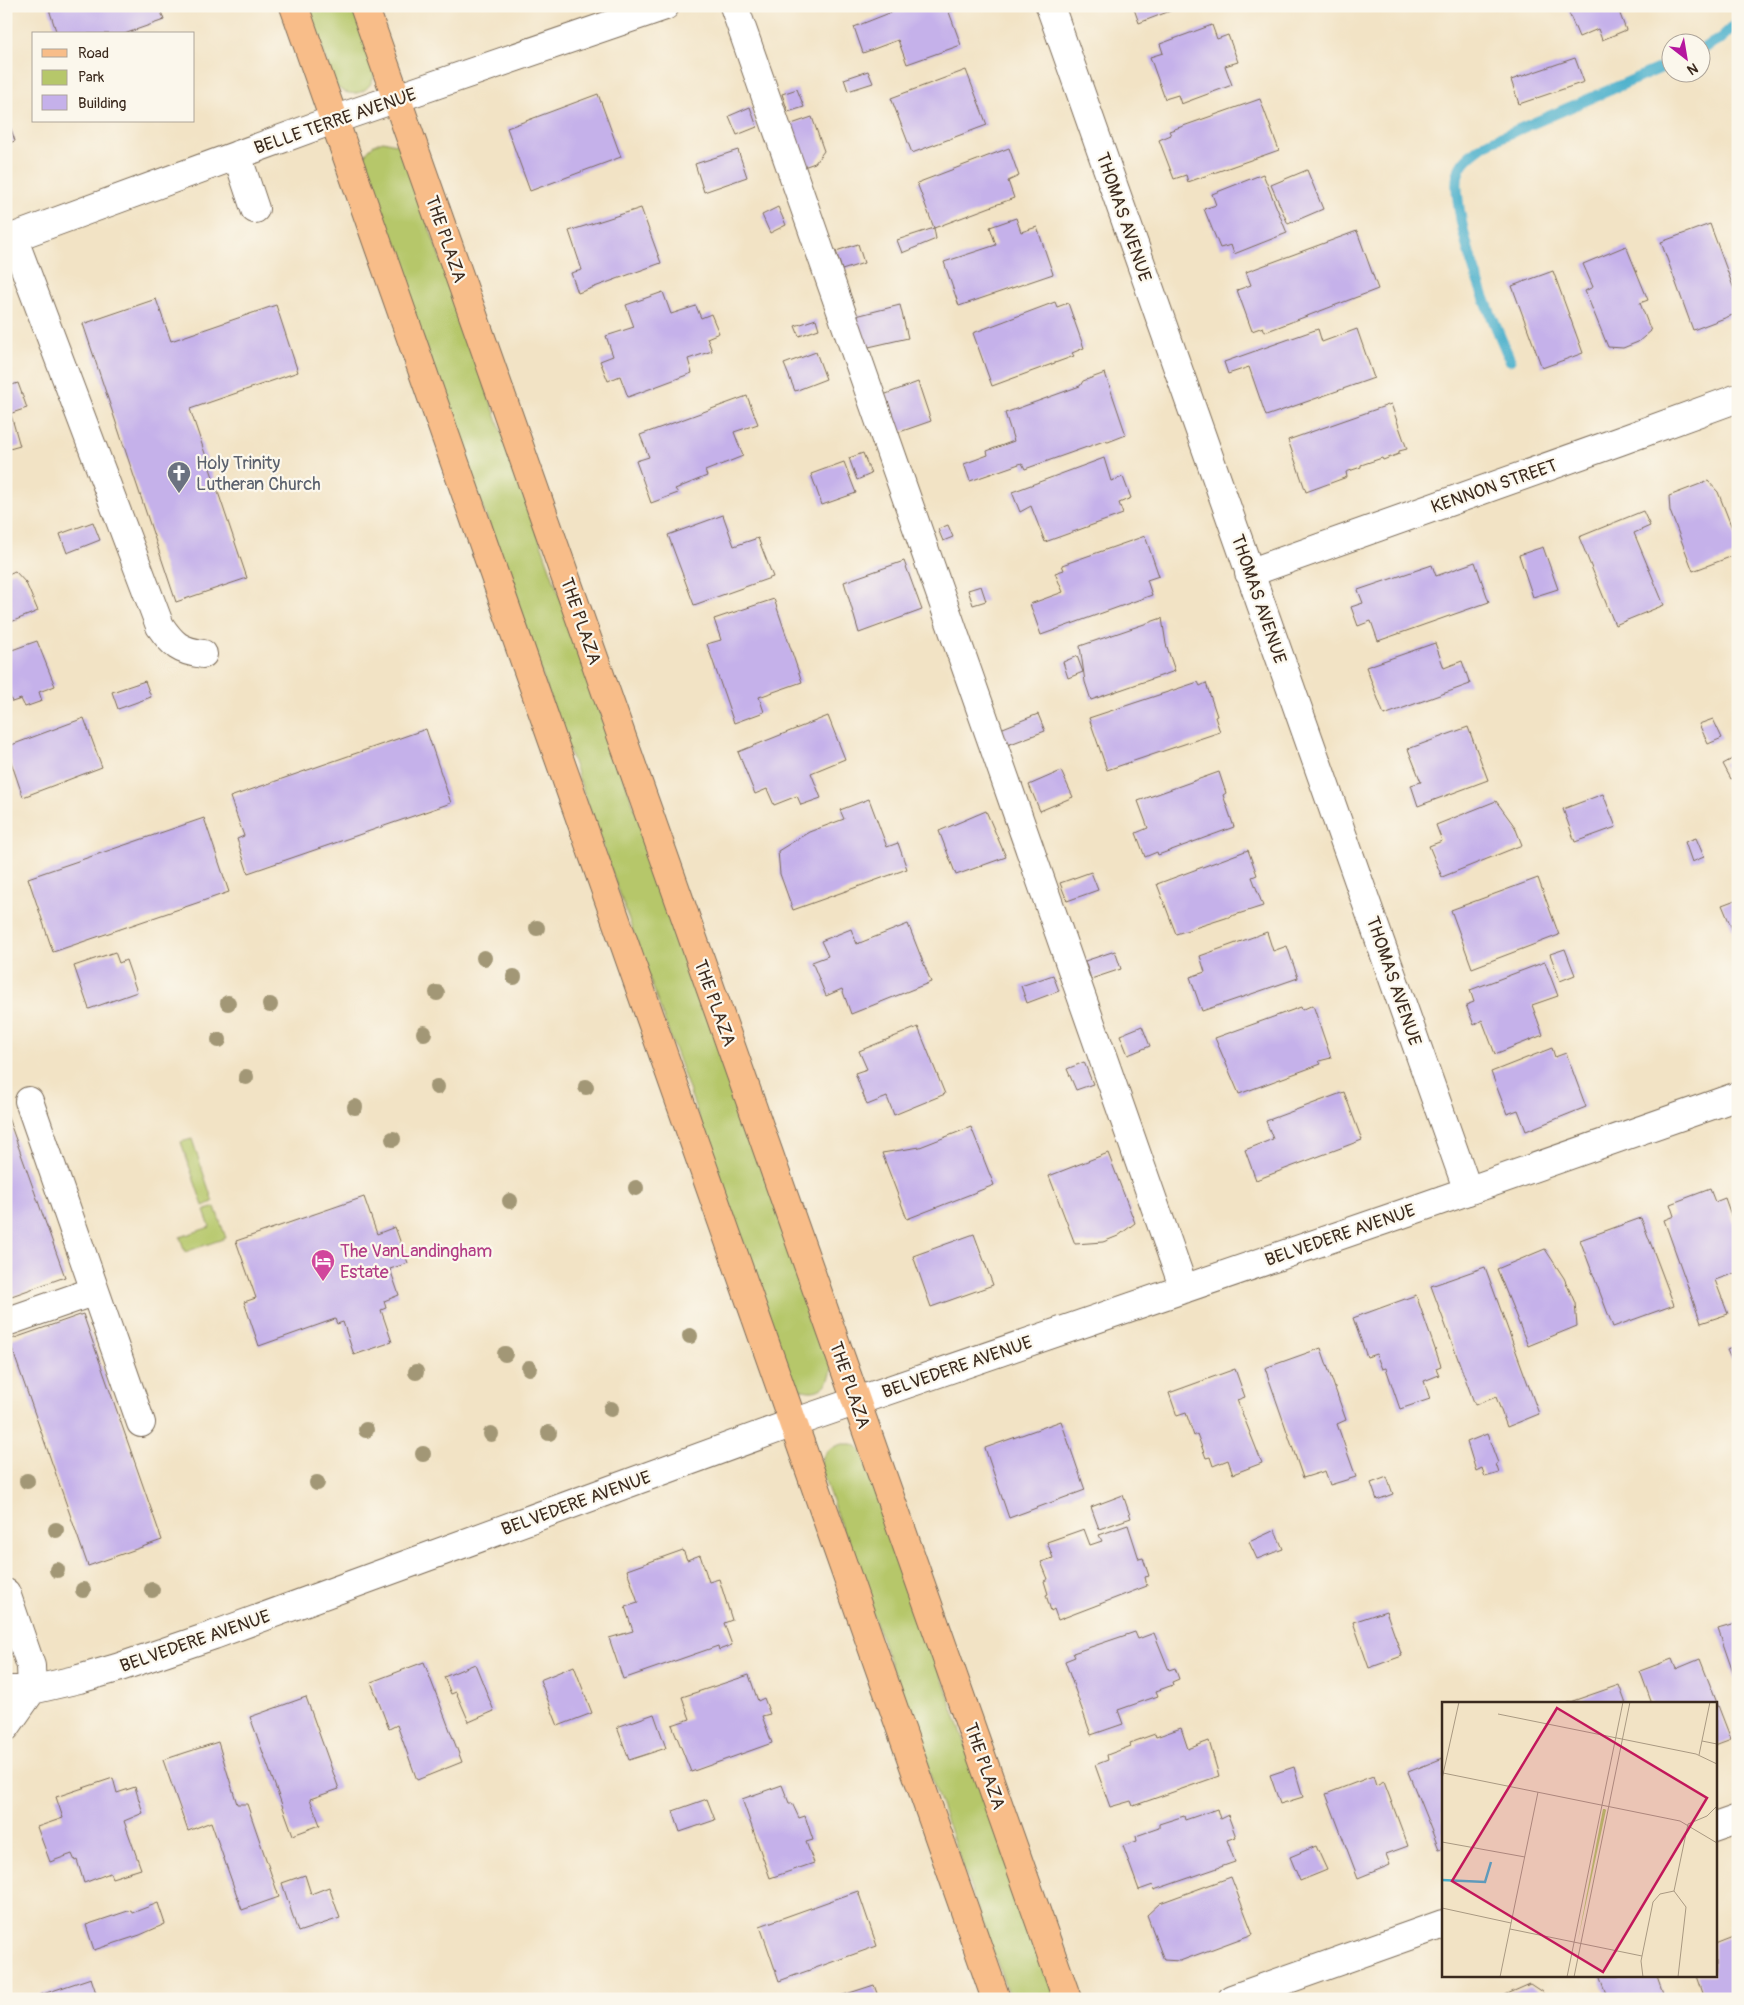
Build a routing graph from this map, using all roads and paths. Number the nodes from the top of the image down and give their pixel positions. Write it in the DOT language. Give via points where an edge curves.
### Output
graph roads {
  1 [pos="294,6"];
  2 [pos="364,6"];
  3 [pos="665,6"];
  4 [pos="734,6"];
  5 [pos="1050,6"];
  6 [pos="396,98"];
  7 [pos="334,120"];
  8 [pos="237,155"];
  9 [pos="255,209"];
  10 [pos="10,239"];
  11 [pos="1738,398"];
  12 [pos="1249,573"];
  13 [pos="203,654"];
  14 [pos="1738,1096"];
  15 [pos="29,1101"];
  16 [pos="1468,1191"];
  17 [pos="1184,1289"];
  18 [pos="95,1291"];
  19 [pos="6,1322"];
  20 [pos="856,1402"];
  21 [pos="141,1422"];
  22 [pos="793,1423"];
  23 [pos="6,1593"];
  24 [pos="19,1690"];
  25 [pos="6,1727"];
  26 [pos="1738,1819"];
  27 [pos="1716,1827"];
  28 [pos="1442,1924"];
  29 [pos="996,1999"];
  30 [pos="1067,1999"];
  31 [pos="1232,1999"];
  1 -- 7 [label="main road"];
  2 -- 6 [label="main road, THE PLAZA"];
  3 -- 6 [label="street, BELLE TERRE AVENUE"];
  4 -- 17 [label="street"];
  5 -- 12 [label="street, THOMAS AVENUE"];
  6 -- 7 [label="street, BELLE TERRE AVENUE"];
  6 -- 20 [label="main road, THE PLAZA"];
  7 -- 8 [label="street, BELLE TERRE AVENUE"];
  7 -- 22 [label="main road"];
  8 -- 9 [label="street"];
  8 -- 10 [label="street, BELLE TERRE AVENUE"];
  10 -- 13 [label="street" via="160,626 170,641 185,652"];
  11 -- 12 [label="street, KENNON STREET"];
  12 -- 16 [label="street, THOMAS AVENUE"];
  14 -- 16 [label="street, BELVEDERE AVENUE"];
  15 -- 18 [label="street"];
  16 -- 17 [label="street, BELVEDERE AVENUE"];
  17 -- 20 [label="street, BELVEDERE AVENUE"];
  18 -- 19 [label="street"];
  18 -- 21 [label="street"];
  20 -- 22 [label="street, BELVEDERE AVENUE"];
  20 -- 30 [label="main road, THE PLAZA"];
  22 -- 24 [label="street, BELVEDERE AVENUE" via="214,1635 116,1668"];
  22 -- 29 [label="main road"];
  23 -- 24 [label="street" via="31,1666"];
  24 -- 25 [label="street"];
  26 -- 27 [label="street"];
  28 -- 31 [label="street"];
}
